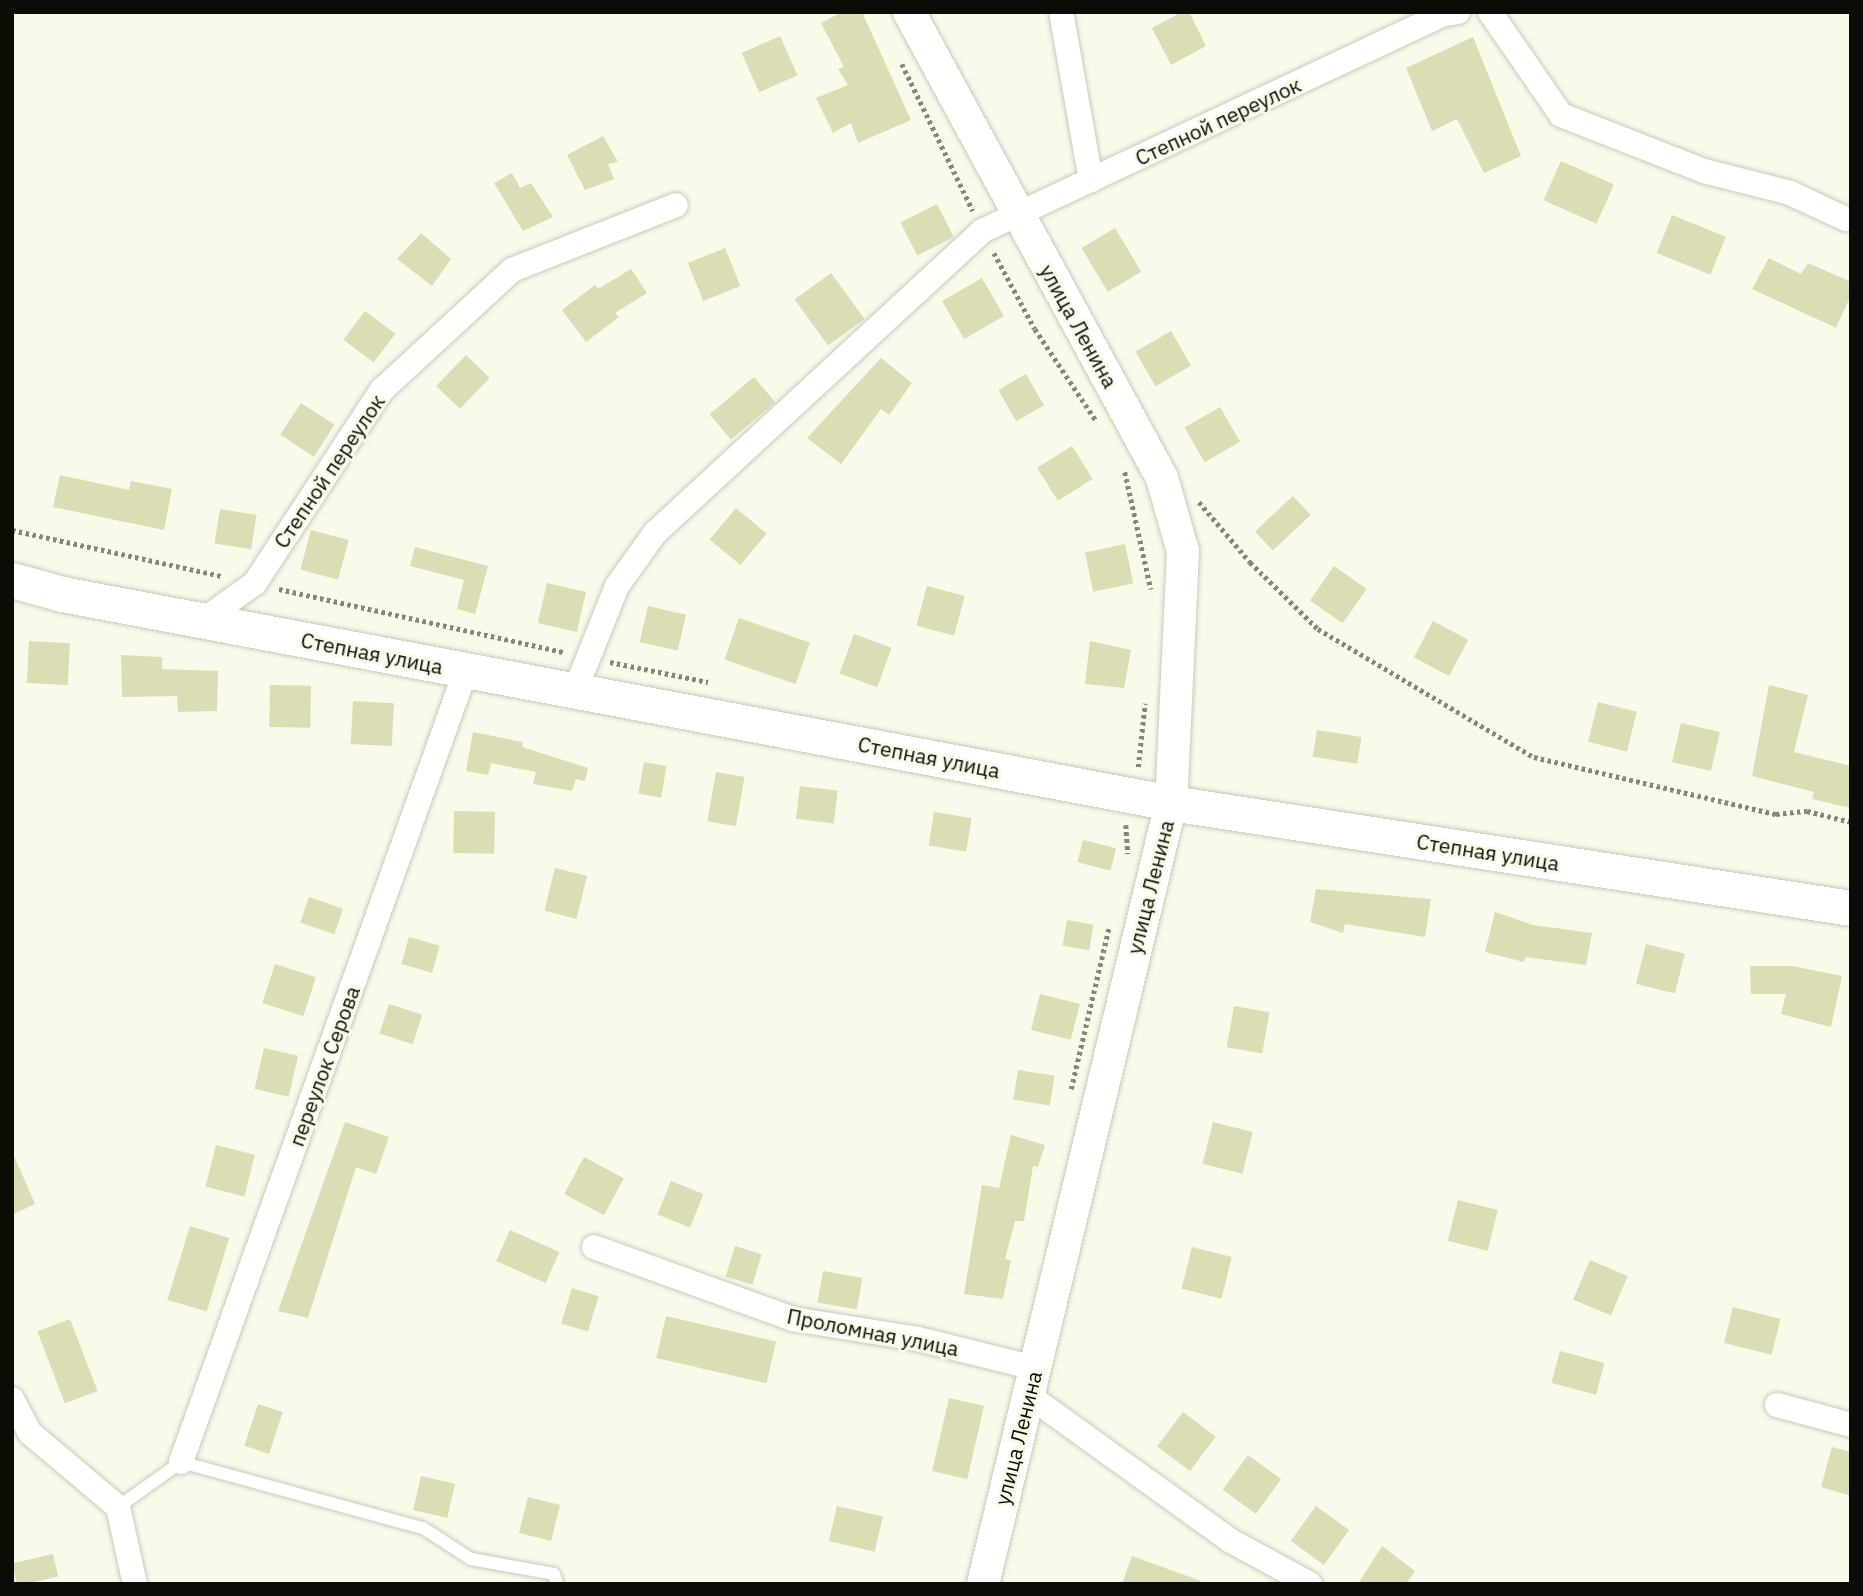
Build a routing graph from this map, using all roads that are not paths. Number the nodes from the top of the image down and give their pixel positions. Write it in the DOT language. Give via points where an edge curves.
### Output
graph roads {
  1 [pos="909,12"];
  2 [pos="1060,12"];
  3 [pos="1458,12"];
  4 [pos="1490,12"];
  5 [pos="1419,20"];
  6 [pos="1091,180"];
  7 [pos="676,205"];
  8 [pos="1016,214"];
  9 [pos="1846,219"];
  10 [pos="12,580"];
  11 [pos="202,621"];
  12 [pos="466,670"];
  13 [pos="575,691"];
  14 [pos="1171,803"];
  15 [pos="1851,908"];
  16 [pos="594,1247"];
  17 [pos="1031,1382"];
  18 [pos="12,1399"];
  19 [pos="1776,1405"];
  20 [pos="1851,1425"];
  21 [pos="181,1462"];
  22 [pos="118,1507"];
  23 [pos="135,1584"];
  24 [pos="557,1584"];
  25 [pos="983,1584"];
  26 [pos="1310,1584"];
  1 -- 8 [label="street, улица Ленина"];
  2 -- 6 [label="street"];
  3 -- 5 [label="street, Степной переулок"];
  4 -- 9 [label="street" via="1561,115 1703,171 1790,193"];
  5 -- 6 [label="street, Степной переулок"];
  6 -- 8 [label="street, Степной переулок"];
  7 -- 11 [label="street, Степной переулок" via="512,270 382,390 255,583"];
  8 -- 13 [label="street" via="982,231 655,533 617,586"];
  8 -- 14 [label="street, улица Ленина" via="1162,478 1183,551"];
  10 -- 11 [label="main road, Степная улица"];
  11 -- 12 [label="main road, Степная улица"];
  12 -- 13 [label="main road, Степная улица"];
  12 -- 21 [label="street, переулок Серова"];
  13 -- 14 [label="main road, Степная улица"];
  14 -- 15 [label="main road, Степная улица"];
  14 -- 17 [label="street, улица Ленина"];
  16 -- 17 [label="street, Проломная улица" via="793,1319 918,1339"];
  17 -- 25 [label="street, улица Ленина"];
  17 -- 26 [label="street, Проломная улица" via="1231,1541"];
  18 -- 22 [label="street" via="30,1433"];
  19 -- 20 [label="street"];
  21 -- 22 [label="lane"];
  21 -- 24 [label="lane" via="423,1528 471,1559 554,1574"];
  22 -- 23 [label="street"];
}
